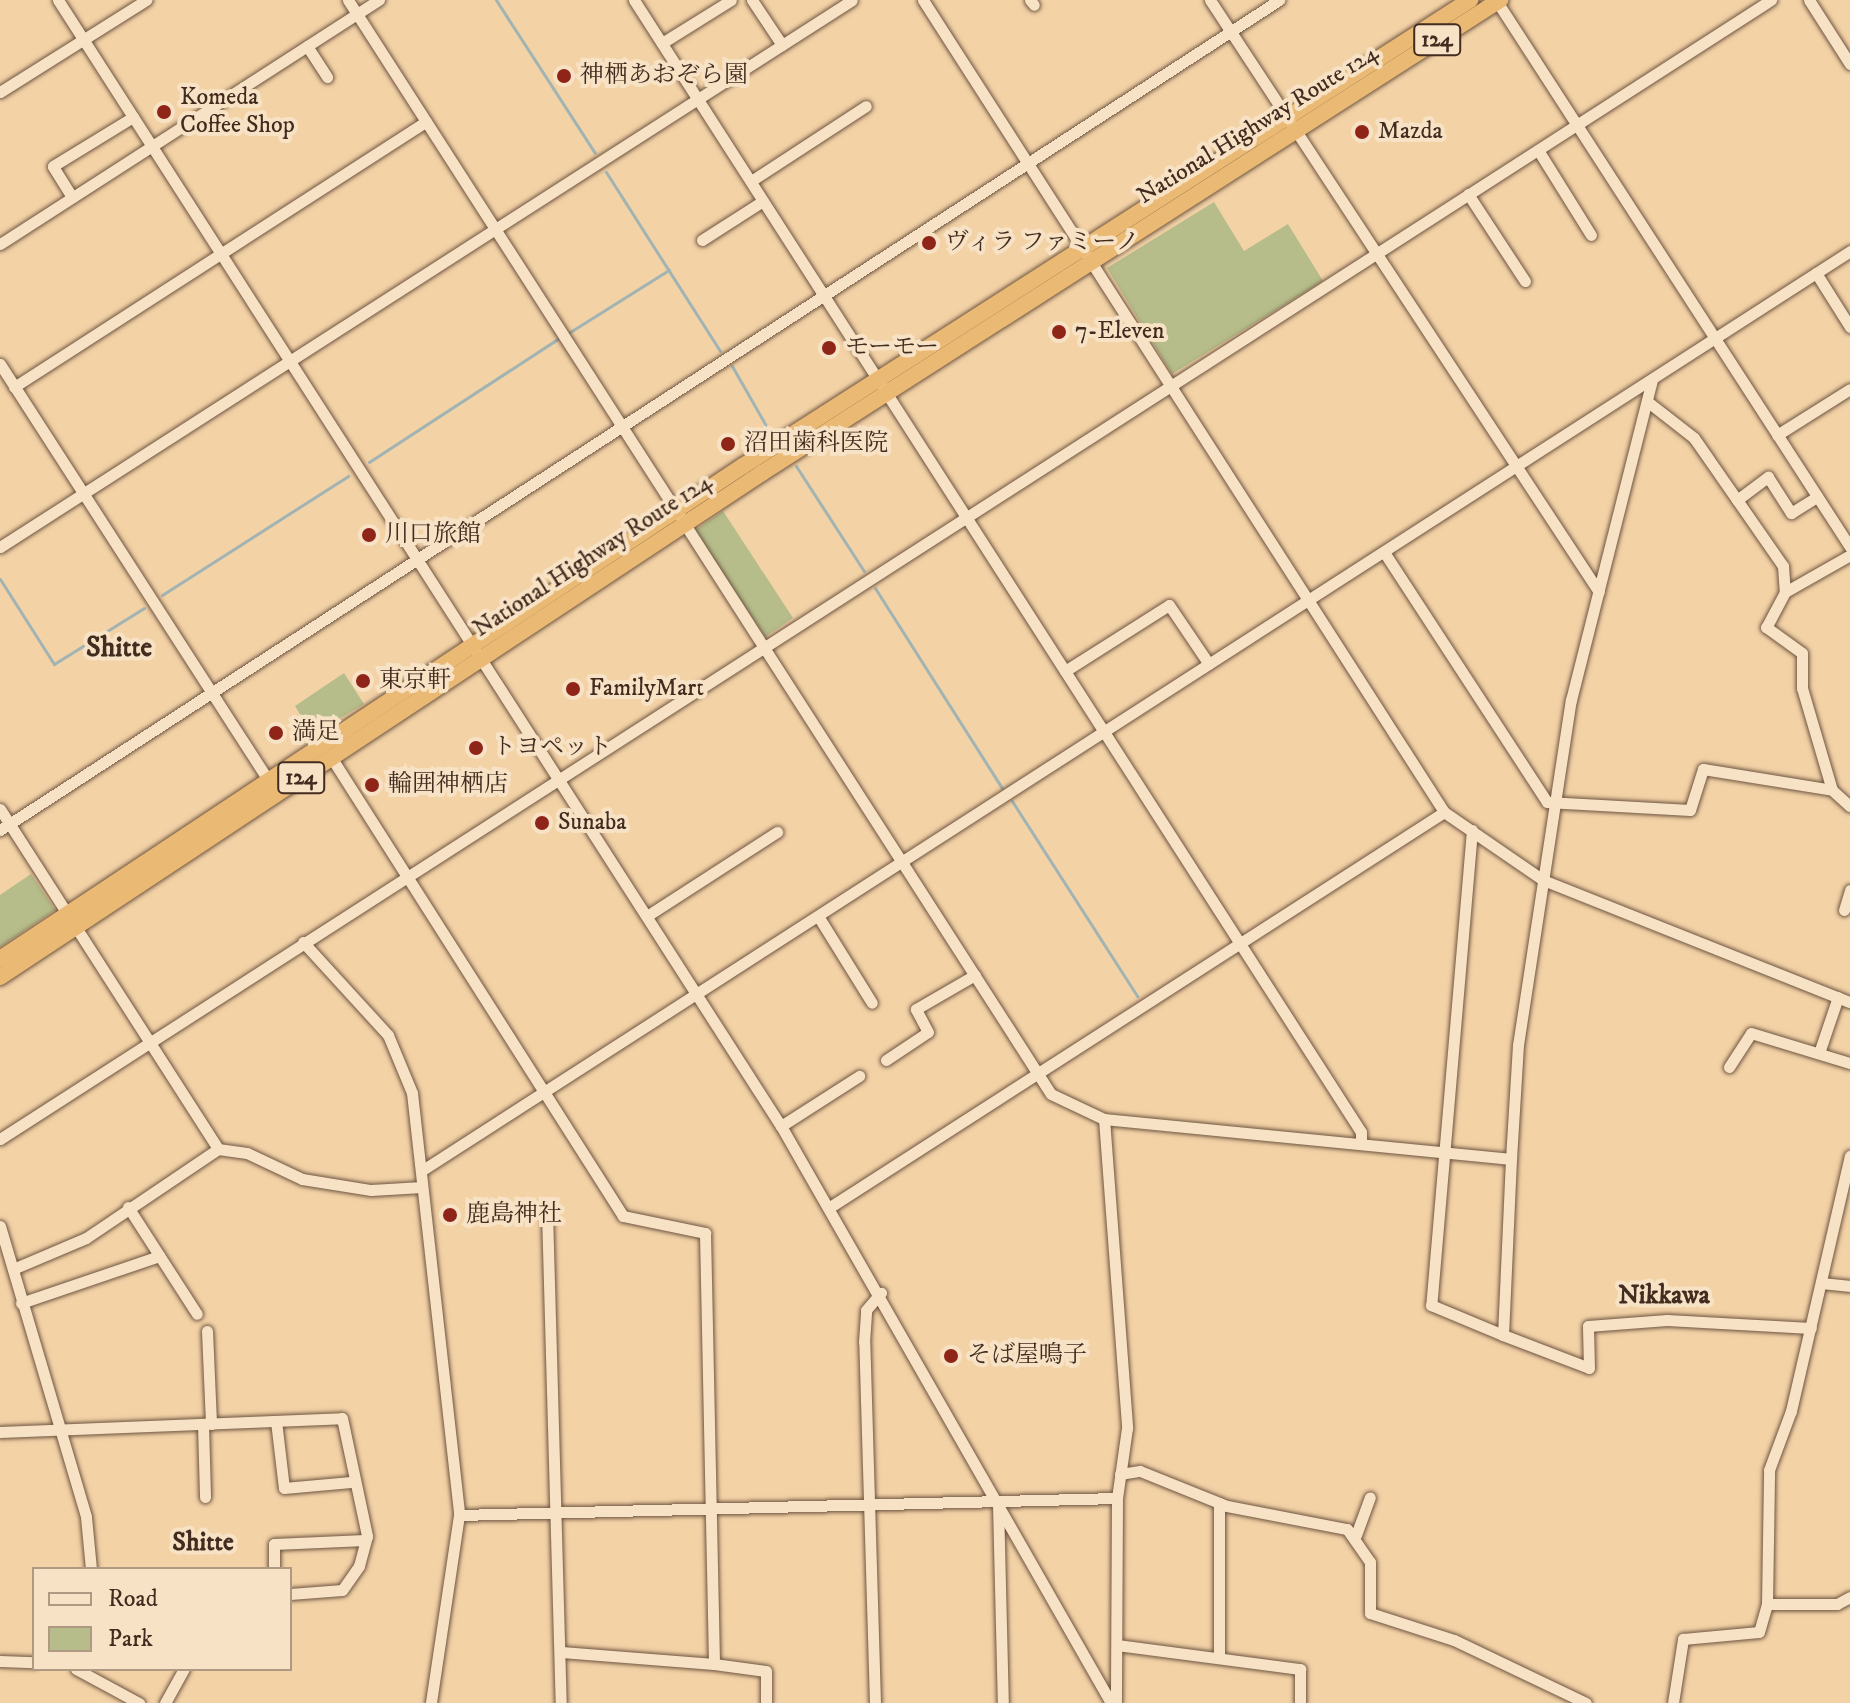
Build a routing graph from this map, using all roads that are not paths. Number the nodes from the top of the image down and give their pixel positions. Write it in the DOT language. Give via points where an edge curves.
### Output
graph roads {
  1 [pos="58,0"];
  2 [pos="146,0"];
  3 [pos="348,0"];
  4 [pos="379,0"];
  5 [pos="634,0"];
  6 [pos="731,0"];
  7 [pos="752,0"];
  8 [pos="852,0"];
  9 [pos="923,0"];
  10 [pos="1210,0"];
  11 [pos="1279,0"];
  12 [pos="1470,0"];
  13 [pos="1771,0"];
  14 [pos="1809,0"];
  15 [pos="1498,1"];
  16 [pos="357,14"];
  17 [pos="1230,31"];
  18 [pos="83,39"];
  19 [pos="662,43"];
  20 [pos="782,45"];
  21 [pos="307,46"];
  22 [pos="1850,64"];
  23 [pos="327,77"];
  24 [pos="0,92"];
  25 [pos="698,99"];
  26 [pos="866,106"];
  27 [pos="133,117"];
  28 [pos="426,121"];
  29 [pos="1290,124"];
  30 [pos="1576,125"];
  31 [pos="152,146"];
  32 [pos="1538,150"];
  33 [pos="1028,165"];
  34 [pos="751,181"];
  35 [pos="1468,194"];
  36 [pos="72,197"];
  37 [pos="763,201"];
  38 [pos="495,229"];
  39 [pos="1591,235"];
  40 [pos="702,240"];
  41 [pos="0,244"];
  42 [pos="1376,253"];
  43 [pos="1085,254"];
  44 [pos="1849,255"];
  45 [pos="222,256"];
  46 [pos="1816,273"];
  47 [pos="1525,281"];
  48 [pos="825,296"];
  49 [pos="1850,327"];
  50 [pos="1714,338"];
  51 [pos="289,361"];
  52 [pos="0,364"];
  53 [pos="1652,380"];
  54 [pos="1169,385"];
  55 [pos="882,386"];
  56 [pos="14,387"];
  57 [pos="1850,389"];
  58 [pos="1648,402"];
  59 [pos="623,427"];
  60 [pos="1777,435"];
  61 [pos="1514,467"];
  62 [pos="84,494"];
  63 [pos="1817,497"];
  64 [pos="1737,500"];
  65 [pos="966,516"];
  66 [pos="682,517"];
  67 [pos="0,547"];
  68 [pos="1850,547"];
  69 [pos="1384,552"];
  70 [pos="1850,555"];
  71 [pos="417,559"];
  72 [pos="1599,592"];
  73 [pos="1785,592"];
  74 [pos="1308,600"];
  75 [pos="763,647"];
  76 [pos="477,653"];
  77 [pos="1209,664"];
  78 [pos="1065,671"];
  79 [pos="212,693"];
  80 [pos="1104,731"];
  81 [pos="331,757"];
  82 [pos="558,778"];
  83 [pos="269,782"];
  84 [pos="1832,790"];
  85 [pos="1554,802"];
  86 [pos="1850,806"];
  87 [pos="0,809"];
  88 [pos="1444,812"];
  89 [pos="5,827"];
  90 [pos="1472,830"];
  91 [pos="777,832"];
  92 [pos="903,862"];
  93 [pos="406,875"];
  94 [pos="1543,880"];
  95 [pos="1850,890"];
  96 [pos="1844,910"];
  97 [pos="647,916"];
  98 [pos="818,916"];
  99 [pos="72,920"];
  100 [pos="303,942"];
  101 [pos="1241,944"];
  102 [pos="0,959"];
  103 [pos="975,975"];
  104 [pos="0,977"];
  105 [pos="697,993"];
  106 [pos="1846,999"];
  107 [pos="872,1003"];
  108 [pos="150,1041"];
  109 [pos="1819,1053"];
  110 [pos="886,1060"];
  111 [pos="1850,1063"];
  112 [pos="1729,1067"];
  113 [pos="859,1076"];
  114 [pos="1040,1077"];
  115 [pos="546,1092"];
  116 [pos="1104,1119"];
  117 [pos="781,1126"];
  118 [pos="0,1139"];
  119 [pos="1361,1144"];
  120 [pos="218,1149"];
  121 [pos="1445,1152"];
  122 [pos="1850,1156"];
  123 [pos="1511,1159"];
  124 [pos="421,1171"];
  125 [pos="422,1187"];
  126 [pos="128,1207"];
  127 [pos="830,1207"];
  128 [pos="547,1212"];
  129 [pos="1,1231"];
  130 [pos="159,1256"];
  131 [pos="13,1269"];
  132 [pos="1822,1283"];
  133 [pos="1850,1286"];
  134 [pos="881,1293"];
  135 [pos="21,1303"];
  136 [pos="197,1314"];
  137 [pos="1811,1328"];
  138 [pos="207,1331"];
  139 [pos="1503,1335"];
  140 [pos="276,1421"];
  141 [pos="207,1424"];
  142 [pos="56,1430"];
  143 [pos="0,1432"];
  144 [pos="1120,1474"];
  145 [pos="351,1482"];
  146 [pos="205,1497"];
  147 [pos="1370,1497"];
  148 [pos="1117,1498"];
  149 [pos="998,1500"];
  150 [pos="1219,1503"];
  151 [pos="870,1504"];
  152 [pos="713,1509"];
  153 [pos="555,1512"];
  154 [pos="459,1515"];
  155 [pos="1356,1535"];
  156 [pos="365,1540"];
  157 [pos="91,1567"];
  158 [pos="274,1567"];
  159 [pos="292,1594"];
  160 [pos="1850,1597"];
  161 [pos="1767,1604"];
  162 [pos="1117,1645"];
  163 [pos="561,1652"];
  164 [pos="1219,1657"];
  165 [pos="0,1661"];
  166 [pos="32,1662"];
  167 [pos="714,1664"];
  168 [pos="81,1671"];
  169 [pos="111,1671"];
  170 [pos="183,1671"];
  171 [pos="109,1683"];
  172 [pos="139,1703"];
  173 [pos="165,1703"];
  174 [pos="431,1703"];
  175 [pos="561,1703"];
  176 [pos="766,1703"];
  177 [pos="875,1703"];
  178 [pos="1003,1703"];
  179 [pos="1114,1703"];
  180 [pos="1300,1703"];
  181 [pos="1586,1703"];
  182 [pos="1673,1703"];
  1 -- 18 [label="street"];
  2 -- 18 [label="street"];
  3 -- 16 [label="street"];
  4 -- 16 [label="street"];
  5 -- 19 [label="street"];
  6 -- 19 [label="street"];
  7 -- 20 [label="street"];
  8 -- 20 [label="street"];
  9 -- 33 [label="street"];
  10 -- 17 [label="street"];
  11 -- 17 [label="street"];
  12 -- 29 [label="highway, National Highway Route 124 / 124"];
  13 -- 30 [label="street"];
  14 -- 22 [label="street"];
  15 -- 29 [label="highway, National Highway Route 124 / 124"];
  15 -- 30 [label="street"];
  16 -- 21 [label="street"];
  16 -- 28 [label="street"];
  17 -- 29 [label="street"];
  17 -- 33 [label="street"];
  18 -- 24 [label="street"];
  18 -- 27 [label="street"];
  19 -- 25 [label="street"];
  20 -- 25 [label="street"];
  21 -- 23 [label="street"];
  21 -- 31 [label="street"];
  25 -- 34 [label="street"];
  25 -- 38 [label="street"];
  26 -- 34 [label="street"];
  27 -- 31 [label="street"];
  27 -- 36 [label="street" via="53,166"];
  28 -- 38 [label="street"];
  28 -- 45 [label="street"];
  29 -- 42 [label="street"];
  29 -- 43 [label="highway, National Highway Route 124 / 124"];
  30 -- 32 [label="street"];
  30 -- 50 [label="street"];
  31 -- 36 [label="street"];
  31 -- 45 [label="street"];
  32 -- 35 [label="street"];
  32 -- 39 [label="street"];
  33 -- 43 [label="street"];
  33 -- 48 [label="street"];
  34 -- 37 [label="street"];
  35 -- 42 [label="street"];
  35 -- 47 [label="street"];
  36 -- 41 [label="street"];
  37 -- 40 [label="street"];
  37 -- 48 [label="street"];
  38 -- 51 [label="street"];
  38 -- 59 [label="street"];
  42 -- 54 [label="street"];
  42 -- 61 [label="street"];
  43 -- 54 [label="street"];
  43 -- 55 [label="highway, National Highway Route 124 / 124"];
  44 -- 46 [label="street"];
  45 -- 51 [label="street"];
  45 -- 56 [label="street"];
  46 -- 49 [label="street"];
  46 -- 50 [label="street"];
  48 -- 55 [label="street"];
  48 -- 59 [label="street"];
  50 -- 53 [label="street"];
  50 -- 60 [label="street"];
  51 -- 62 [label="street"];
  51 -- 71 [label="street"];
  52 -- 56 [label="street"];
  53 -- 58 [label="street"];
  53 -- 61 [label="street"];
  54 -- 65 [label="street"];
  54 -- 74 [label="street"];
  55 -- 65 [label="street"];
  55 -- 66 [label="highway, National Highway Route 124 / 124"];
  56 -- 62 [label="street"];
  57 -- 60 [label="street"];
  58 -- 64 [label="street" via="1694,438"];
  58 -- 72 [label="street"];
  59 -- 66 [label="street"];
  59 -- 71 [label="street"];
  60 -- 63 [label="street"];
  61 -- 69 [label="street"];
  61 -- 72 [label="street"];
  62 -- 67 [label="street"];
  62 -- 79 [label="street"];
  63 -- 64 [label="street" via="1791,513 1768,477"];
  63 -- 68 [label="street"];
  64 -- 73 [label="street" via="1783,566"];
  65 -- 75 [label="street"];
  65 -- 78 [label="street"];
  66 -- 75 [label="street"];
  66 -- 76 [label="highway, National Highway Route 124 / 124"];
  69 -- 74 [label="street"];
  69 -- 85 [label="street" via="1547,802"];
  70 -- 73 [label="street"];
  71 -- 76 [label="street"];
  71 -- 79 [label="street"];
  72 -- 85 [label="street"];
  73 -- 84 [label="street" via="1766,627 1802,653 1802,688"];
  74 -- 77 [label="street"];
  74 -- 88 [label="street"];
  75 -- 82 [label="street"];
  75 -- 92 [label="street"];
  76 -- 81 [label="highway, National Highway Route 124 / 124"];
  76 -- 82 [label="street"];
  76 -- 83 [label="highway, National Highway Route 124 / 124"];
  77 -- 78 [label="street" via="1169,605"];
  77 -- 80 [label="street"];
  78 -- 80 [label="street"];
  79 -- 83 [label="street"];
  79 -- 89 [label="street"];
  80 -- 92 [label="street"];
  80 -- 101 [label="street"];
  81 -- 93 [label="street"];
  81 -- 99 [label="highway, National Highway Route 124 / 124"];
  82 -- 93 [label="street"];
  82 -- 97 [label="street"];
  83 -- 99 [label="highway, National Highway Route 124 / 124"];
  84 -- 85 [label="street" via="1703,769 1690,810"];
  84 -- 86 [label="street"];
  85 -- 94 [label="street"];
  87 -- 89 [label="street"];
  88 -- 90 [label="street"];
  88 -- 101 [label="street"];
  89 -- 99 [label="street"];
  90 -- 94 [label="street"];
  90 -- 121 [label="street"];
  91 -- 97 [label="street"];
  92 -- 98 [label="street"];
  92 -- 103 [label="street"];
  93 -- 100 [label="street"];
  93 -- 115 [label="street"];
  94 -- 106 [label="street"];
  94 -- 123 [label="street"];
  95 -- 96 [label="street"];
  97 -- 105 [label="street"];
  98 -- 105 [label="street"];
  98 -- 107 [label="street"];
  99 -- 102 [label="highway, National Highway Route 124 / 124"];
  99 -- 104 [label="highway, National Highway Route 124 / 124"];
  99 -- 108 [label="street"];
  100 -- 108 [label="street"];
  100 -- 124 [label="street" via="388,1035 406,1068"];
  101 -- 114 [label="street"];
  101 -- 119 [label="street" via="1361,1132"];
  103 -- 110 [label="street" via="916,1009 928,1032"];
  103 -- 114 [label="street"];
  105 -- 115 [label="street"];
  105 -- 117 [label="street"];
  106 -- 109 [label="street"];
  108 -- 118 [label="street"];
  108 -- 120 [label="street"];
  109 -- 111 [label="street"];
  109 -- 112 [label="street" via="1751,1033"];
  113 -- 117 [label="street"];
  114 -- 116 [label="street" via="1051,1094"];
  114 -- 127 [label="street"];
  115 -- 124 [label="street"];
  115 -- 152 [label="street" via="623,1216 705,1233"];
  116 -- 119 [label="street"];
  116 -- 144 [label="street" via="1125,1324 1127,1428"];
  117 -- 127 [label="street"];
  119 -- 121 [label="street"];
  120 -- 125 [label="street" via="247,1153 302,1179 371,1190"];
  120 -- 126 [label="street"];
  121 -- 123 [label="street"];
  121 -- 139 [label="street" via="1431,1305"];
  122 -- 132 [label="street"];
  123 -- 139 [label="street"];
  124 -- 125 [label="street"];
  125 -- 154 [label="street"];
  126 -- 130 [label="street"];
  126 -- 131 [label="street" via="86,1238"];
  127 -- 134 [label="street"];
  128 -- 153 [label="street"];
  129 -- 131 [label="street"];
  130 -- 135 [label="street"];
  130 -- 136 [label="street"];
  131 -- 135 [label="street"];
  132 -- 133 [label="street"];
  132 -- 137 [label="street"];
  134 -- 149 [label="street"];
  134 -- 151 [label="street" via="866,1310 864,1342"];
  135 -- 142 [label="street"];
  137 -- 139 [label="street" via="1667,1320 1588,1326 1589,1368"];
  137 -- 161 [label="street" via="1769,1470"];
  138 -- 141 [label="street"];
  140 -- 141 [label="street"];
  140 -- 145 [label="street" via="342,1418"];
  140 -- 145 [label="street" via="284,1488"];
  141 -- 142 [label="street"];
  141 -- 146 [label="street"];
  142 -- 143 [label="street"];
  142 -- 157 [label="street" via="86,1517"];
  144 -- 148 [label="street"];
  144 -- 150 [label="street" via="1167,1478"];
  145 -- 156 [label="street" via="361,1493"];
  147 -- 155 [label="street"];
  148 -- 149 [label="street"];
  148 -- 162 [label="street"];
  149 -- 151 [label="street"];
  149 -- 178 [label="street"];
  149 -- 179 [label="street"];
  150 -- 155 [label="street"];
  150 -- 164 [label="street"];
  151 -- 152 [label="street"];
  151 -- 177 [label="street"];
  152 -- 153 [label="street"];
  152 -- 167 [label="street"];
  153 -- 154 [label="street"];
  153 -- 163 [label="street"];
  154 -- 174 [label="street"];
  155 -- 181 [label="street" via="1370,1562 1370,1613 1454,1640"];
  156 -- 158 [label="street" via="274,1544"];
  156 -- 159 [label="street" via="342,1590"];
  160 -- 161 [label="street" via="1837,1604"];
  161 -- 182 [label="street" via="1759,1632 1683,1639"];
  162 -- 164 [label="street"];
  162 -- 179 [label="street"];
  163 -- 167 [label="street"];
  163 -- 175 [label="street"];
  164 -- 180 [label="street" via="1300,1669"];
  165 -- 166 [label="street"];
  167 -- 176 [label="street" via="766,1671"];
  168 -- 171 [label="street"];
  169 -- 171 [label="street"];
  170 -- 173 [label="street"];
  171 -- 172 [label="street"];
}
